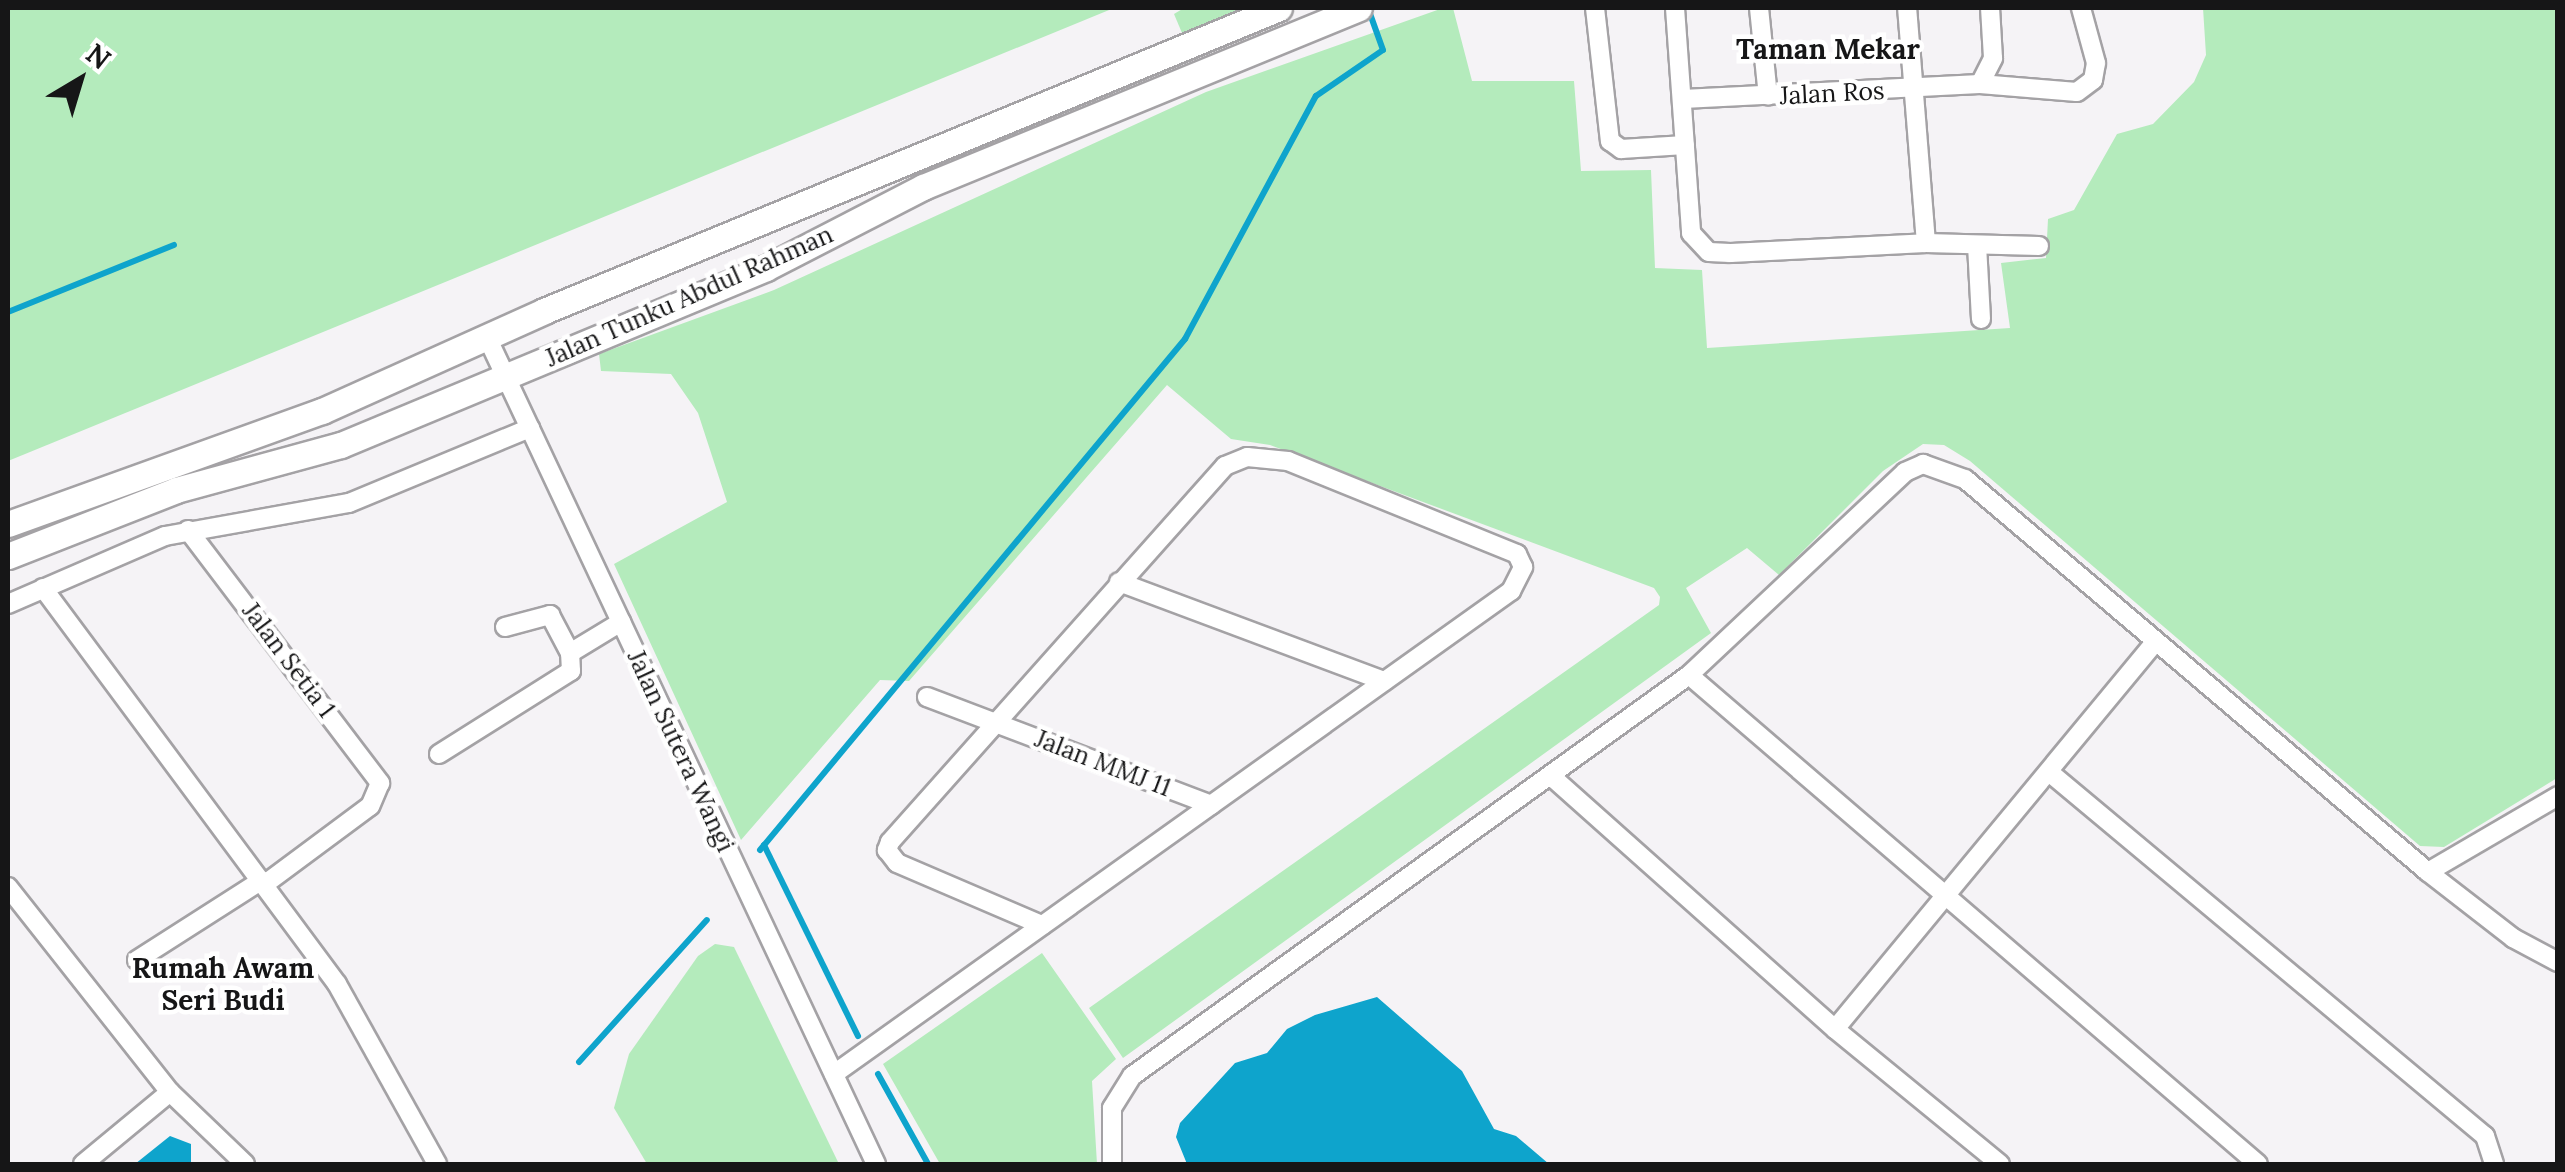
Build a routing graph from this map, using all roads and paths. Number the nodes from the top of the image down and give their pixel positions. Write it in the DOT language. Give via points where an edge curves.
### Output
graph roads {
  1 [pos="1279,8"];
  2 [pos="1359,8"];
  3 [pos="1596,8"];
  4 [pos="1676,8"];
  5 [pos="1758,8"];
  6 [pos="1907,8"];
  7 [pos="1990,8"];
  8 [pos="2081,8"];
  9 [pos="1980,84"];
  10 [pos="1916,88"];
  11 [pos="1768,96"];
  12 [pos="1683,99"];
  13 [pos="1685,144"];
  14 [pos="1926,243"];
  15 [pos="1977,245"];
  16 [pos="2038,246"];
  17 [pos="1981,319"];
  18 [pos="487,337"];
  19 [pos="505,376"];
  20 [pos="530,428"];
  21 [pos="8,524"];
  22 [pos="188,530"];
  23 [pos="8,556"];
  24 [pos="1119,582"];
  25 [pos="43,588"];
  26 [pos="8,604"];
  27 [pos="621,622"];
  28 [pos="505,627"];
  29 [pos="2154,644"];
  30 [pos="570,653"];
  31 [pos="1689,675"];
  32 [pos="1384,681"];
  33 [pos="927,697"];
  34 [pos="995,722"];
  35 [pos="440,754"];
  36 [pos="2049,772"];
  37 [pos="1551,776"];
  38 [pos="2558,796"];
  39 [pos="1211,805"];
  40 [pos="2428,872"];
  41 [pos="263,882"];
  42 [pos="8,887"];
  43 [pos="1944,899"];
  44 [pos="1042,925"];
  45 [pos="137,960"];
  46 [pos="2558,962"];
  47 [pos="1835,1029"];
  48 [pos="834,1074"];
  49 [pos="170,1092"];
  50 [pos="83,1164"];
  51 [pos="246,1164"];
  52 [pos="437,1164"];
  53 [pos="876,1164"];
  54 [pos="1112,1164"];
  55 [pos="2000,1164"];
  56 [pos="2258,1164"];
  57 [pos="2494,1164"];
  1 -- 18 [label="main road, Jalan Tunku Abdul Rahman"];
  2 -- 19 [label="main road, Jalan Tunku Abdul Rahman" via="922,186 766,268"];
  3 -- 13 [label="street" via="1610,141 1621,149"];
  4 -- 12 [label="street"];
  5 -- 11 [label="street"];
  6 -- 10 [label="street"];
  7 -- 9 [label="street" via="1994,58"];
  8 -- 9 [label="street, Jalan Ros" via="2096,63 2086,89"];
  9 -- 10 [label="street, Jalan Ros"];
  10 -- 11 [label="street, Jalan Ros"];
  10 -- 14 [label="street"];
  11 -- 12 [label="street, Jalan Ros"];
  12 -- 13 [label="street"];
  13 -- 14 [label="street" via="1691,233 1710,252"];
  14 -- 15 [label="street"];
  15 -- 16 [label="street"];
  15 -- 17 [label="street"];
  18 -- 19 [label="street, Jalan Sutera Wangi"];
  18 -- 21 [label="main road, Jalan Tunku Abdul Rahman" via="322,411"];
  19 -- 20 [label="street, Jalan Sutera Wangi"];
  19 -- 23 [label="main road, Jalan Tunku Abdul Rahman" via="341,445 176,490"];
  20 -- 22 [label="street" via="349,504"];
  20 -- 27 [label="street, Jalan Sutera Wangi"];
  22 -- 25 [label="street" via="107,556"];
  22 -- 41 [label="street, Jalan Setia 1" via="375,771 379,795"];
  24 -- 32 [label="street"];
  24 -- 32 [label="street" via="1208,481 1247,457 1288,461 1517,554 1524,568 1511,590"];
  24 -- 34 [label="street"];
  25 -- 26 [label="street"];
  25 -- 41 [label="street"];
  27 -- 30 [label="street"];
  27 -- 48 [label="street, Jalan Sutera Wangi"];
  28 -- 30 [label="street" via="550,615"];
  29 -- 31 [label="street" via="1965,479 1923,464 1905,472"];
  29 -- 36 [label="street"];
  29 -- 40 [label="street"];
  30 -- 35 [label="street" via="571,670"];
  31 -- 37 [label="street"];
  31 -- 43 [label="street"];
  32 -- 39 [label="street"];
  33 -- 34 [label="street, Jalan MMJ 11"];
  34 -- 39 [label="street, Jalan MMJ 11"];
  34 -- 44 [label="street" via="887,850 897,864"];
  36 -- 43 [label="street"];
  36 -- 57 [label="street" via="2485,1136"];
  37 -- 47 [label="street"];
  37 -- 54 [label="street" via="1344,917 1132,1076 1112,1108"];
  38 -- 40 [label="street"];
  39 -- 44 [label="street"];
  40 -- 46 [label="street" via="2513,938"];
  41 -- 45 [label="street"];
  41 -- 52 [label="street" via="352,1006"];
  42 -- 49 [label="street"];
  43 -- 47 [label="street"];
  43 -- 56 [label="street"];
  44 -- 48 [label="street"];
  47 -- 55 [label="street"];
  48 -- 53 [label="street, Jalan Sutera Wangi"];
  49 -- 50 [label="street"];
  49 -- 51 [label="street"];
}
